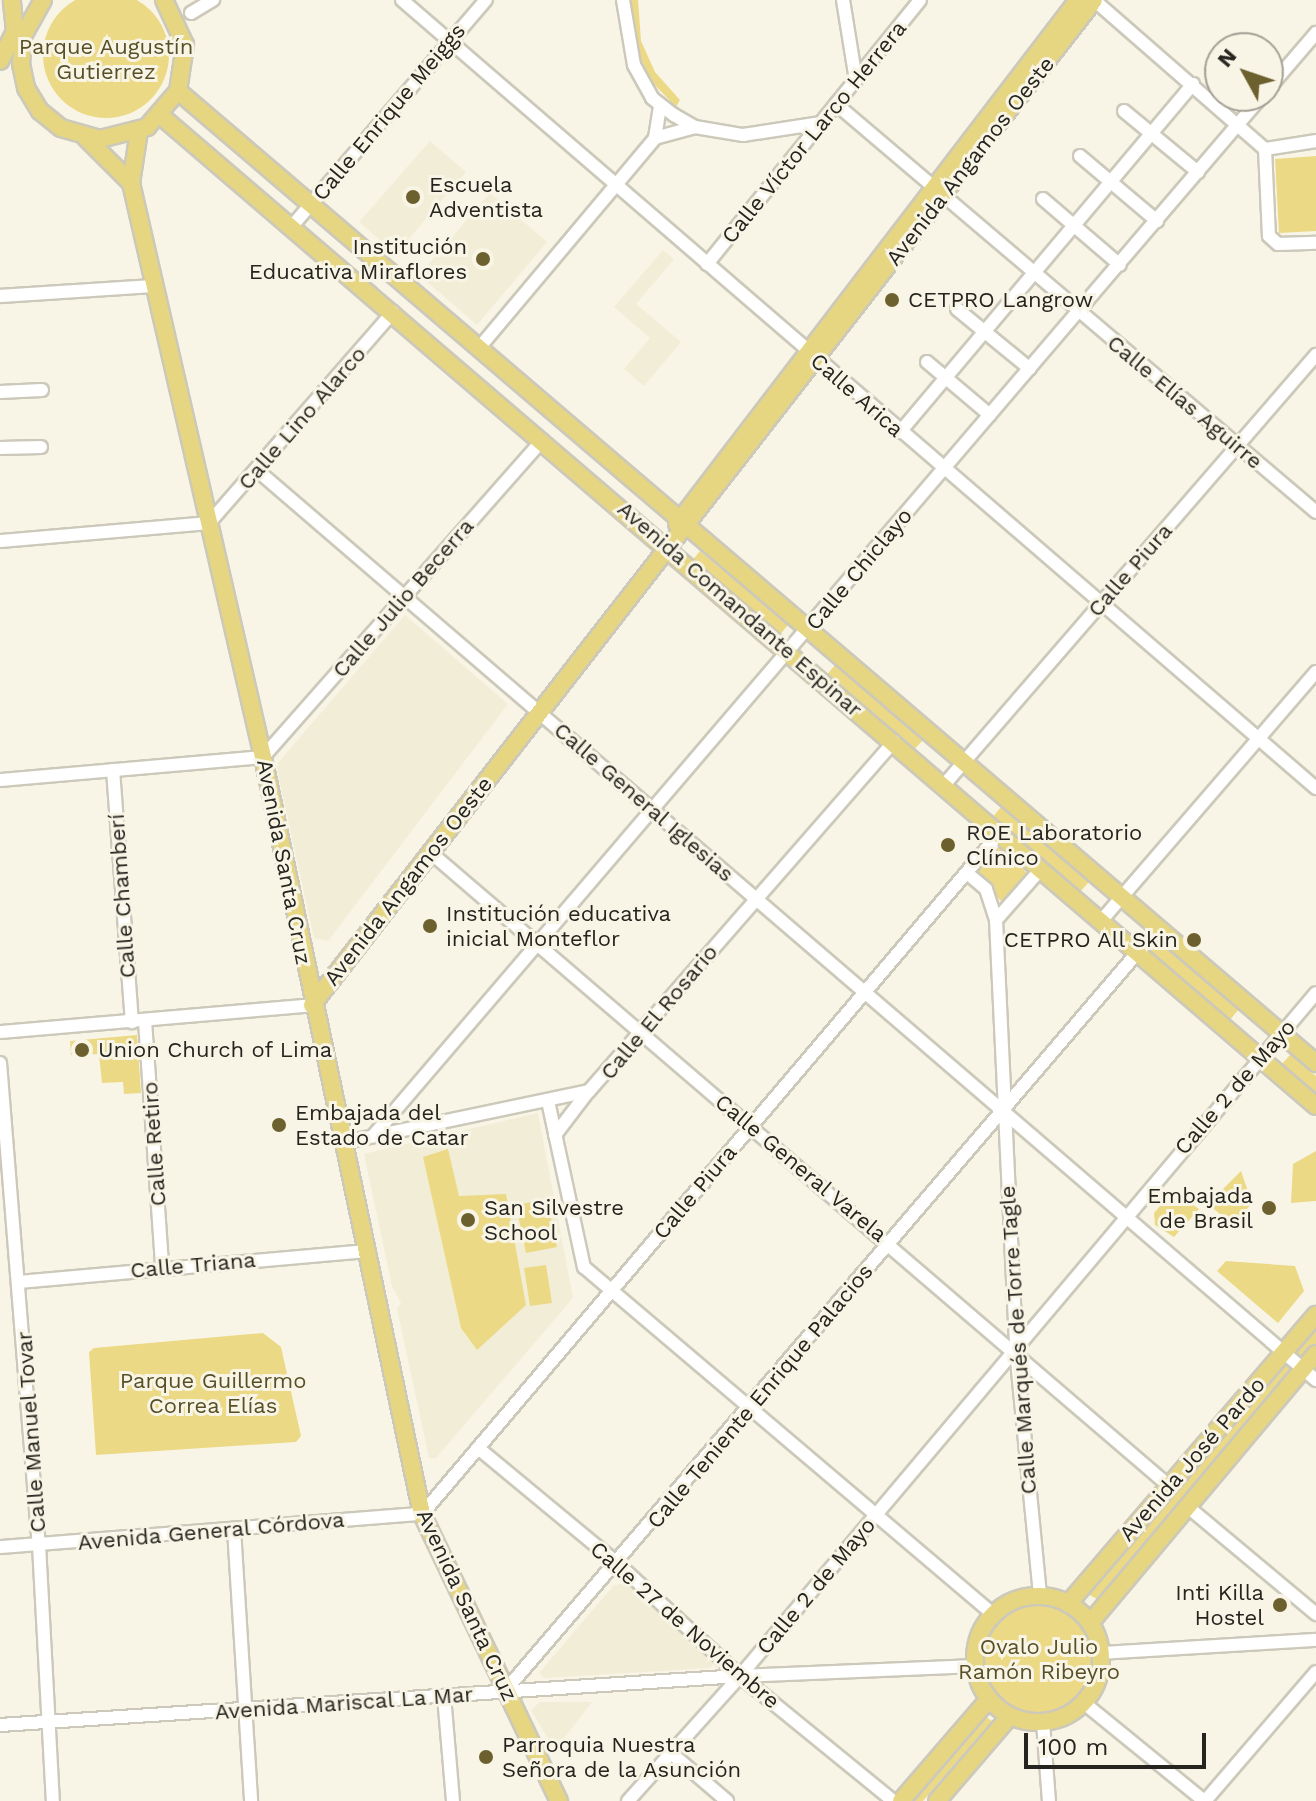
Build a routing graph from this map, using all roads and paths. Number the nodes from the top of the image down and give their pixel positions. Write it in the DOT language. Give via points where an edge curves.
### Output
graph roads {
  1 [pos="15,0"];
  2 [pos="164,0"];
  3 [pos="213,0"];
  4 [pos="402,0"];
  5 [pos="486,0"];
  6 [pos="623,0"];
  7 [pos="843,0"];
  8 [pos="920,0"];
  9 [pos="1078,0"];
  10 [pos="1094,0"];
  11 [pos="38,6"];
  12 [pos="194,11"];
  13 [pos="1316,33"];
  14 [pos="450,41"];
  15 [pos="20,61"];
  16 [pos="0,62"];
  17 [pos="1284,70"];
  18 [pos="856,80"];
  19 [pos="1193,84"];
  20 [pos="178,91"];
  21 [pos="836,104"];
  22 [pos="660,106"];
  23 [pos="1124,111"];
  24 [pos="1248,112"];
  25 [pos="161,116"];
  26 [pos="821,123"];
  27 [pos="1238,124"];
  28 [pos="695,127"];
  29 [pos="139,131"];
  30 [pos="1151,134"];
  31 [pos="86,138"];
  32 [pos="655,138"];
  33 [pos="1316,141"];
  34 [pos="1265,149"];
  35 [pos="1080,156"];
  36 [pos="1198,172"];
  37 [pos="1111,182"];
  38 [pos="131,183"];
  39 [pos="616,183"];
  40 [pos="938,192"];
  41 [pos="1043,199"];
  42 [pos="313,203"];
  43 [pos="1157,221"];
  44 [pos="293,225"];
  45 [pos="1074,226"];
  46 [pos="1316,243"];
  47 [pos="707,264"];
  48 [pos="1120,265"];
  49 [pos="1034,273"];
  50 [pos="155,286"];
  51 [pos="0,296"];
  52 [pos="957,309"];
  53 [pos="393,312"];
  54 [pos="1080,312"];
  55 [pos="985,332"];
  56 [pos="479,348"];
  57 [pos="1316,355"];
  58 [pos="812,356"];
  59 [pos="927,362"];
  60 [pos="1030,369"];
  61 [pos="946,378"];
  62 [pos="519,382"];
  63 [pos="42,390"];
  64 [pos="0,392"];
  65 [pos="500,405"];
  66 [pos="990,415"];
  67 [pos="900,432"];
  68 [pos="542,440"];
  69 [pos="41,447"];
  70 [pos="1238,447"];
  71 [pos="0,448"];
  72 [pos="943,469"];
  73 [pos="258,471"];
  74 [pos="1316,512"];
  75 [pos="209,523"];
  76 [pos="683,523"];
  77 [pos="0,541"];
  78 [pos="666,547"];
  79 [pos="404,597"];
  80 [pos="1101,604"];
  81 [pos="809,629"];
  82 [pos="789,651"];
  83 [pos="1316,672"];
  84 [pos="539,711"];
  85 [pos="1258,738"];
  86 [pos="894,741"];
  87 [pos="263,757"];
  88 [pos="964,762"];
  89 [pos="113,770"];
  90 [pos="0,780"];
  91 [pos="944,785"];
  92 [pos="1316,788"];
  93 [pos="653,812"];
  94 [pos="999,834"];
  95 [pos="431,853"];
  96 [pos="1041,869"];
  97 [pos="967,873"];
  98 [pos="756,897"];
  99 [pos="1122,897"];
  100 [pos="996,920"];
  101 [pos="1101,921"];
  102 [pos="539,945"];
  103 [pos="1137,953"];
  104 [pos="866,991"];
  105 [pos="1316,993"];
  106 [pos="312,1005"];
  107 [pos="138,1022"];
  108 [pos="0,1032"];
  109 [pos="641,1032"];
  110 [pos="1281,1033"];
  111 [pos="1260,1058"];
  112 [pos="0,1063"];
  113 [pos="1316,1063"];
  114 [pos="1001,1083"];
  115 [pos="589,1091"];
  116 [pos="1018,1094"];
  117 [pos="548,1101"];
  118 [pos="1316,1106"];
  119 [pos="1003,1111"];
  120 [pos="392,1114"];
  121 [pos="752,1126"];
  122 [pos="396,1131"];
  123 [pos="1030,1134"];
  124 [pos="374,1135"];
  125 [pos="555,1135"];
  126 [pos="342,1143"];
  127 [pos="1004,1154"];
  128 [pos="1126,1217"];
  129 [pos="890,1244"];
  130 [pos="367,1251"];
  131 [pos="162,1266"];
  132 [pos="19,1282"];
  133 [pos="611,1292"];
  134 [pos="1316,1315"];
  135 [pos="1016,1350"];
  136 [pos="1283,1353"];
  137 [pos="1316,1354"];
  138 [pos="1001,1367"];
  139 [pos="1018,1373"];
  140 [pos="1310,1375"];
  141 [pos="750,1409"];
  142 [pos="478,1448"];
  143 [pos="1169,1486"];
  144 [pos="1188,1507"];
  145 [pos="422,1514"];
  146 [pos="876,1515"];
  147 [pos="234,1529"];
  148 [pos="39,1545"];
  149 [pos="0,1547"];
  150 [pos="618,1564"];
  151 [pos="1040,1596"];
  152 [pos="1068,1604"];
  153 [pos="1316,1614"];
  154 [pos="994,1615"];
  155 [pos="1090,1623"];
  156 [pos="1316,1640"];
  157 [pos="1101,1653"];
  158 [pos="976,1666"];
  159 [pos="1316,1672"];
  160 [pos="740,1676"];
  161 [pos="505,1691"];
  162 [pos="444,1696"];
  163 [pos="989,1699"];
  164 [pos="1084,1703"];
  165 [pos="246,1710"];
  166 [pos="1010,1716"];
  167 [pos="47,1721"];
  168 [pos="1043,1722"];
  169 [pos="0,1725"];
  170 [pos="671,1753"];
  171 [pos="53,1801"];
  172 [pos="251,1801"];
  173 [pos="453,1801"];
  174 [pos="559,1801"];
  175 [pos="628,1801"];
  176 [pos="727,1801"];
  177 [pos="893,1801"];
  178 [pos="901,1801"];
  179 [pos="937,1801"];
  180 [pos="1049,1801"];
  181 [pos="1205,1801"];
  1 -- 11 [label="main road"];
  1 -- 16 [label="main road" via="15,31"];
  2 -- 20 [label="main road" via="185,45"];
  3 -- 12 [label="street"];
  4 -- 14 [label="street, Calle Arica"];
  5 -- 14 [label="street, Calle Enrique Meiggs"];
  6 -- 22 [label="street" via="634,65"];
  7 -- 18 [label="street"];
  8 -- 18 [label="street, Calle Víctor Larco Herrera"];
  9 -- 40 [label="main road, Avenida Angamos Oeste"];
  10 -- 19 [label="street"];
  10 -- 40 [label="main road, Avenida Angamos Oeste"];
  11 -- 15 [label="main road" via="23,36"];
  13 -- 17 [label="street"];
  14 -- 39 [label="street, Calle Arica"];
  14 -- 42 [label="street, Calle Enrique Meiggs"];
  15 -- 16 [label="main road"];
  15 -- 31 [label="main road" via="26,88 40,111 61,128"];
  18 -- 21 [label="street, Calle Víctor Larco Herrera"];
  19 -- 27 [label="street"];
  19 -- 30 [label="street"];
  20 -- 25 [label="main road"];
  20 -- 42 [label="main road, Avenida Comandante Espinar"];
  21 -- 26 [label="street, Calle Víctor Larco Herrera"];
  21 -- 40 [label="street, Calle Elías Aguirre"];
  22 -- 28 [label="street"];
  22 -- 32 [label="street"];
  23 -- 30 [label="street"];
  24 -- 27 [label="street, Calle Chiclayo"];
  25 -- 29 [label="main road"];
  25 -- 44 [label="main road, Avenida Comandante Espinar"];
  26 -- 28 [label="street" via="767,135"];
  26 -- 47 [label="street, Calle Víctor Larco Herrera"];
  27 -- 34 [label="street"];
  27 -- 36 [label="street, Calle Chiclayo"];
  28 -- 32 [label="street"];
  29 -- 31 [label="main road" via="113,139"];
  29 -- 38 [label="main road, Avenida Santa Cruz"];
  30 -- 36 [label="street"];
  30 -- 37 [label="street"];
  31 -- 38 [label="main road"];
  32 -- 39 [label="street"];
  33 -- 34 [label="street"];
  34 -- 46 [label="street" via="1269,236 1278,244"];
  35 -- 37 [label="street"];
  36 -- 43 [label="street, Calle Chiclayo"];
  37 -- 43 [label="street"];
  37 -- 45 [label="street"];
  38 -- 50 [label="main road, Avenida Santa Cruz"];
  39 -- 47 [label="street, Calle Arica"];
  39 -- 56 [label="street"];
  40 -- 49 [label="street, Calle Elías Aguirre"];
  40 -- 58 [label="main road, Avenida Angamos Oeste"];
  41 -- 45 [label="street"];
  42 -- 44 [label="street, Calle Enrique Meiggs"];
  42 -- 56 [label="main road, Avenida Comandante Espinar"];
  43 -- 48 [label="street, Calle Chiclayo"];
  44 -- 53 [label="main road, Avenida Comandante Espinar"];
  45 -- 48 [label="street"];
  45 -- 49 [label="street"];
  47 -- 58 [label="street, Calle Arica"];
  48 -- 54 [label="street, Calle Chiclayo"];
  49 -- 54 [label="street, Calle Elías Aguirre"];
  49 -- 55 [label="street"];
  50 -- 51 [label="street"];
  50 -- 75 [label="main road, Avenida Santa Cruz"];
  52 -- 55 [label="street"];
  53 -- 65 [label="main road, Avenida Comandante Espinar"];
  53 -- 73 [label="street, Calle Lino Alarco"];
  54 -- 60 [label="street, Calle Chiclayo"];
  54 -- 70 [label="street, Calle Elías Aguirre"];
  55 -- 60 [label="street"];
  55 -- 61 [label="street"];
  56 -- 62 [label="main road, Avenida Comandante Espinar"];
  57 -- 70 [label="street, Calle Piura"];
  58 -- 67 [label="street, Calle Arica"];
  58 -- 76 [label="main road, Avenida Angamos Oeste"];
  59 -- 61 [label="street"];
  60 -- 66 [label="street, Calle Chiclayo"];
  61 -- 66 [label="street"];
  61 -- 67 [label="street"];
  62 -- 65 [label="main road"];
  62 -- 76 [label="main road, Avenida Comandante Espinar"];
  63 -- 64 [label="street"];
  65 -- 68 [label="main road, Avenida Comandante Espinar"];
  66 -- 72 [label="street, Calle Chiclayo"];
  67 -- 72 [label="street, Calle Arica"];
  68 -- 78 [label="main road, Avenida Comandante Espinar"];
  68 -- 79 [label="street, Calle Julio Becerra"];
  69 -- 71 [label="street"];
  70 -- 74 [label="street, Calle Elías Aguirre"];
  70 -- 80 [label="street, Calle Piura"];
  72 -- 80 [label="street, Calle Arica"];
  72 -- 81 [label="street, Calle Chiclayo"];
  73 -- 75 [label="street, Calle Lino Alarco"];
  73 -- 79 [label="street, Calle General Iglesias"];
  75 -- 77 [label="street"];
  75 -- 87 [label="main road, Avenida Santa Cruz"];
  76 -- 78 [label="main road, Avenida Angamos Oeste"];
  76 -- 81 [label="main road, Avenida Comandante Espinar"];
  78 -- 82 [label="main road, Avenida Comandante Espinar"];
  78 -- 84 [label="main road, Avenida Angamos Oeste"];
  79 -- 84 [label="street, Calle General Iglesias"];
  79 -- 87 [label="street, Calle Julio Becerra"];
  80 -- 85 [label="street, Calle Arica"];
  80 -- 88 [label="street, Calle Piura"];
  81 -- 82 [label="street, Calle Chiclayo"];
  81 -- 88 [label="main road, Avenida Comandante Espinar"];
  82 -- 86 [label="main road, Avenida Comandante Espinar"];
  82 -- 93 [label="street, Calle Chiclayo"];
  83 -- 85 [label="street"];
  84 -- 93 [label="street, Calle General Iglesias"];
  84 -- 95 [label="main road, Avenida Angamos Oeste"];
  85 -- 92 [label="street, Calle Arica"];
  85 -- 99 [label="street"];
  86 -- 91 [label="main road, Avenida Comandante Espinar"];
  86 -- 98 [label="street, Calle El Rosario"];
  87 -- 89 [label="street"];
  87 -- 106 [label="main road, Avenida Santa Cruz"];
  88 -- 91 [label="street, Calle Piura"];
  88 -- 99 [label="main road, Avenida Comandante Espinar"];
  89 -- 90 [label="street"];
  89 -- 107 [label="street, Calle Chamberí"];
  91 -- 94 [label="main road, Avenida Comandante Espinar"];
  93 -- 98 [label="street, Calle General Iglesias"];
  93 -- 102 [label="street, Calle Chiclayo"];
  94 -- 96 [label="main road, Avenida Comandante Espinar"];
  94 -- 97 [label="street, Calle Piura"];
  95 -- 102 [label="street, Calle General Varela"];
  95 -- 106 [label="main road, Avenida Angamos Oeste"];
  96 -- 100 [label="street"];
  96 -- 101 [label="main road, Avenida Comandante Espinar"];
  97 -- 100 [label="street, Calle Marqués de Torre Tagle" via="986,889"];
  97 -- 104 [label="street, Calle Piura"];
  98 -- 104 [label="street, Calle General Iglesias"];
  98 -- 109 [label="street, Calle El Rosario"];
  99 -- 101 [label="street"];
  99 -- 110 [label="main road, Avenida Comandante Espinar"];
  100 -- 114 [label="street, Calle Marqués de Torre Tagle"];
  101 -- 103 [label="main road, Avenida Comandante Espinar"];
  102 -- 109 [label="street, Calle General Varela"];
  102 -- 120 [label="street, Calle Chiclayo"];
  103 -- 111 [label="main road, Avenida Comandante Espinar"];
  103 -- 116 [label="street, Calle Teniente Enrique Palacios"];
  104 -- 119 [label="street, Calle General Iglesias"];
  104 -- 121 [label="street, Calle Piura"];
  105 -- 110 [label="street, Calle 2 de Mayo"];
  106 -- 107 [label="street, Avenida Angamos Oeste"];
  106 -- 126 [label="main road, Avenida Santa Cruz"];
  107 -- 108 [label="street, Avenida Angamos Oeste"];
  107 -- 131 [label="street, Calle Retiro"];
  109 -- 115 [label="street, Calle El Rosario"];
  109 -- 121 [label="street, Calle General Varela"];
  110 -- 111 [label="street, Calle 2 de Mayo"];
  110 -- 113 [label="main road, Avenida Comandante Espinar"];
  111 -- 118 [label="main road, Avenida Comandante Espinar"];
  111 -- 128 [label="street, Calle 2 de Mayo"];
  112 -- 132 [label="street, Calle Manuel Tovar"];
  114 -- 116 [label="street" via="1007,1092"];
  114 -- 119 [label="street, Calle Marqués de Torre Tagle"];
  115 -- 117 [label="street, Calle El Rosario"];
  115 -- 125 [label="street"];
  116 -- 119 [label="street, Calle Teniente Enrique Palacios"];
  117 -- 122 [label="street, Calle El Rosario"];
  117 -- 125 [label="street"];
  119 -- 123 [label="street, Calle General Iglesias"];
  119 -- 127 [label="street, Calle Marqués de Torre Tagle"];
  119 -- 129 [label="street, Calle Teniente Enrique Palacios"];
  120 -- 122 [label="street"];
  120 -- 124 [label="street, Calle Chiclayo"];
  121 -- 129 [label="street, Calle General Varela"];
  121 -- 133 [label="street, Calle Piura"];
  122 -- 124 [label="street, Calle El Rosario"];
  123 -- 127 [label="street" via="1011,1143"];
  123 -- 128 [label="street, Calle General Iglesias"];
  124 -- 126 [label="street, Calle El Rosario"];
  125 -- 133 [label="street" via="582,1264"];
  126 -- 130 [label="main road, Avenida Santa Cruz"];
  127 -- 135 [label="street, Calle Marqués de Torre Tagle"];
  128 -- 135 [label="street, Calle 2 de Mayo"];
  128 -- 136 [label="street, Calle General Iglesias"];
  129 -- 135 [label="street, Calle General Varela"];
  129 -- 141 [label="street, Calle Teniente Enrique Palacios"];
  130 -- 131 [label="street, Calle Triana"];
  130 -- 145 [label="main road, Avenida Santa Cruz"];
  131 -- 132 [label="street, Calle Triana"];
  132 -- 148 [label="street, Calle Manuel Tovar"];
  133 -- 141 [label="street"];
  133 -- 142 [label="street, Calle Piura"];
  134 -- 136 [label="main road, Avenida José Pardo"];
  135 -- 138 [label="street, Calle 2 de Mayo"];
  135 -- 139 [label="street, Calle Marqués de Torre Tagle"];
  135 -- 143 [label="street, Calle General Varela"];
  136 -- 140 [label="street, Calle General Iglesias"];
  136 -- 143 [label="main road, Avenida José Pardo"];
  137 -- 140 [label="main road, Avenida José Pardo"];
  138 -- 139 [label="street"];
  138 -- 146 [label="street, Calle 2 de Mayo"];
  139 -- 151 [label="street, Calle Marqués de Torre Tagle"];
  140 -- 144 [label="main road, Avenida José Pardo"];
  141 -- 146 [label="street"];
  141 -- 150 [label="street, Calle Teniente Enrique Palacios"];
  142 -- 145 [label="street, Calle Piura"];
  142 -- 150 [label="street, Calle 27 de Noviembre"];
  143 -- 152 [label="main road, Avenida José Pardo"];
  144 -- 153 [label="street"];
  144 -- 155 [label="main road, Avenida José Pardo"];
  145 -- 147 [label="street, Avenida General Córdova"];
  145 -- 161 [label="main road, Avenida Santa Cruz"];
  146 -- 154 [label="street"];
  146 -- 160 [label="street, Calle 2 de Mayo"];
  147 -- 148 [label="street, Avenida General Córdova"];
  147 -- 165 [label="street"];
  148 -- 149 [label="street, Avenida General Córdova"];
  148 -- 167 [label="street, Calle Manuel Tovar"];
  150 -- 160 [label="street, Calle 27 de Noviembre"];
  150 -- 161 [label="street, Calle Teniente Enrique Palacios"];
  151 -- 152 [label="main road"];
  151 -- 154 [label="main road" via="1018,1600"];
  152 -- 155 [label="main road"];
  154 -- 158 [label="main road" via="980,1637"];
  155 -- 157 [label="main road"];
  156 -- 157 [label="street"];
  157 -- 164 [label="main road" via="1097,1681"];
  158 -- 160 [label="street, Avenida Mariscal La Mar"];
  158 -- 163 [label="main road"];
  159 -- 181 [label="street"];
  160 -- 161 [label="street, Avenida Mariscal La Mar"];
  160 -- 170 [label="street, Calle 2 de Mayo"];
  160 -- 177 [label="street, Calle 27 de Noviembre"];
  161 -- 162 [label="street, Avenida Mariscal La Mar"];
  161 -- 174 [label="main road, Avenida Santa Cruz"];
  162 -- 165 [label="street, Avenida Mariscal La Mar"];
  162 -- 173 [label="street"];
  163 -- 166 [label="main road"];
  163 -- 178 [label="main road"];
  164 -- 168 [label="main road"];
  164 -- 181 [label="street"];
  165 -- 167 [label="street, Avenida Mariscal La Mar"];
  165 -- 172 [label="street"];
  166 -- 168 [label="main road"];
  166 -- 179 [label="main road"];
  167 -- 169 [label="street, Avenida Mariscal La Mar"];
  167 -- 171 [label="street, Calle Manuel Tovar"];
  168 -- 180 [label="street"];
  170 -- 175 [label="street, Calle 2 de Mayo"];
  170 -- 176 [label="street"];
}
